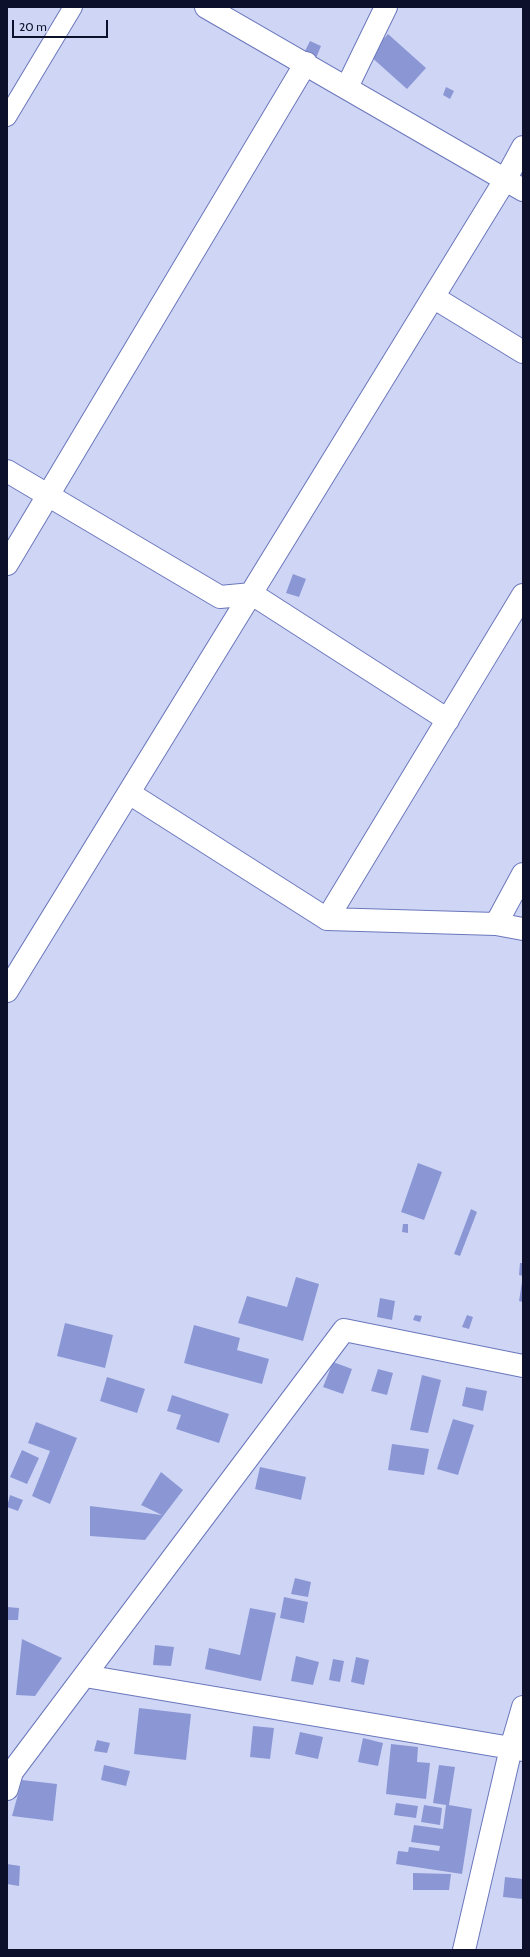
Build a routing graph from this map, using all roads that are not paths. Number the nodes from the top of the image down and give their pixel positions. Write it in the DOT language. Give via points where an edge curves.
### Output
graph roads {
  1 [pos="73,7"];
  2 [pos="206,7"];
  3 [pos="386,7"];
  4 [pos="306,63"];
  5 [pos="347,87"];
  6 [pos="7,117"];
  7 [pos="523,147"];
  8 [pos="514,185"];
  9 [pos="433,297"];
  10 [pos="523,352"];
  11 [pos="7,471"];
  12 [pos="48,496"];
  13 [pos="7,564"];
  14 [pos="252,594"];
  15 [pos="523,595"];
  16 [pos="448,720"];
  17 [pos="129,793"];
  18 [pos="523,874"];
  19 [pos="328,919"];
  20 [pos="496,924"];
  21 [pos="523,929"];
  22 [pos="7,991"];
  23 [pos="523,1366"];
  24 [pos="85,1676"];
  25 [pos="523,1707"];
  26 [pos="517,1749"];
  27 [pos="7,1789"];
  28 [pos="464,1950"];
  1 -- 6 [label="lane"];
  2 -- 4 [label="street"];
  3 -- 5 [label="street"];
  4 -- 5 [label="street"];
  4 -- 12 [label="street"];
  5 -- 8 [label="street"];
  7 -- 8 [label="street"];
  8 -- 9 [label="street"];
  9 -- 10 [label="street"];
  9 -- 14 [label="street"];
  11 -- 12 [label="street"];
  12 -- 13 [label="street"];
  12 -- 14 [label="street" via="220,597"];
  14 -- 16 [label="street"];
  14 -- 17 [label="street"];
  15 -- 16 [label="street"];
  16 -- 19 [label="street"];
  17 -- 19 [label="street"];
  17 -- 22 [label="street"];
  18 -- 20 [label="street"];
  19 -- 20 [label="street"];
  20 -- 21 [label="street"];
  23 -- 24 [label="street" via="344,1330"];
  24 -- 26 [label="street"];
  24 -- 27 [label="street" via="12,1772"];
  25 -- 26 [label="street"];
  26 -- 28 [label="street"];
}
